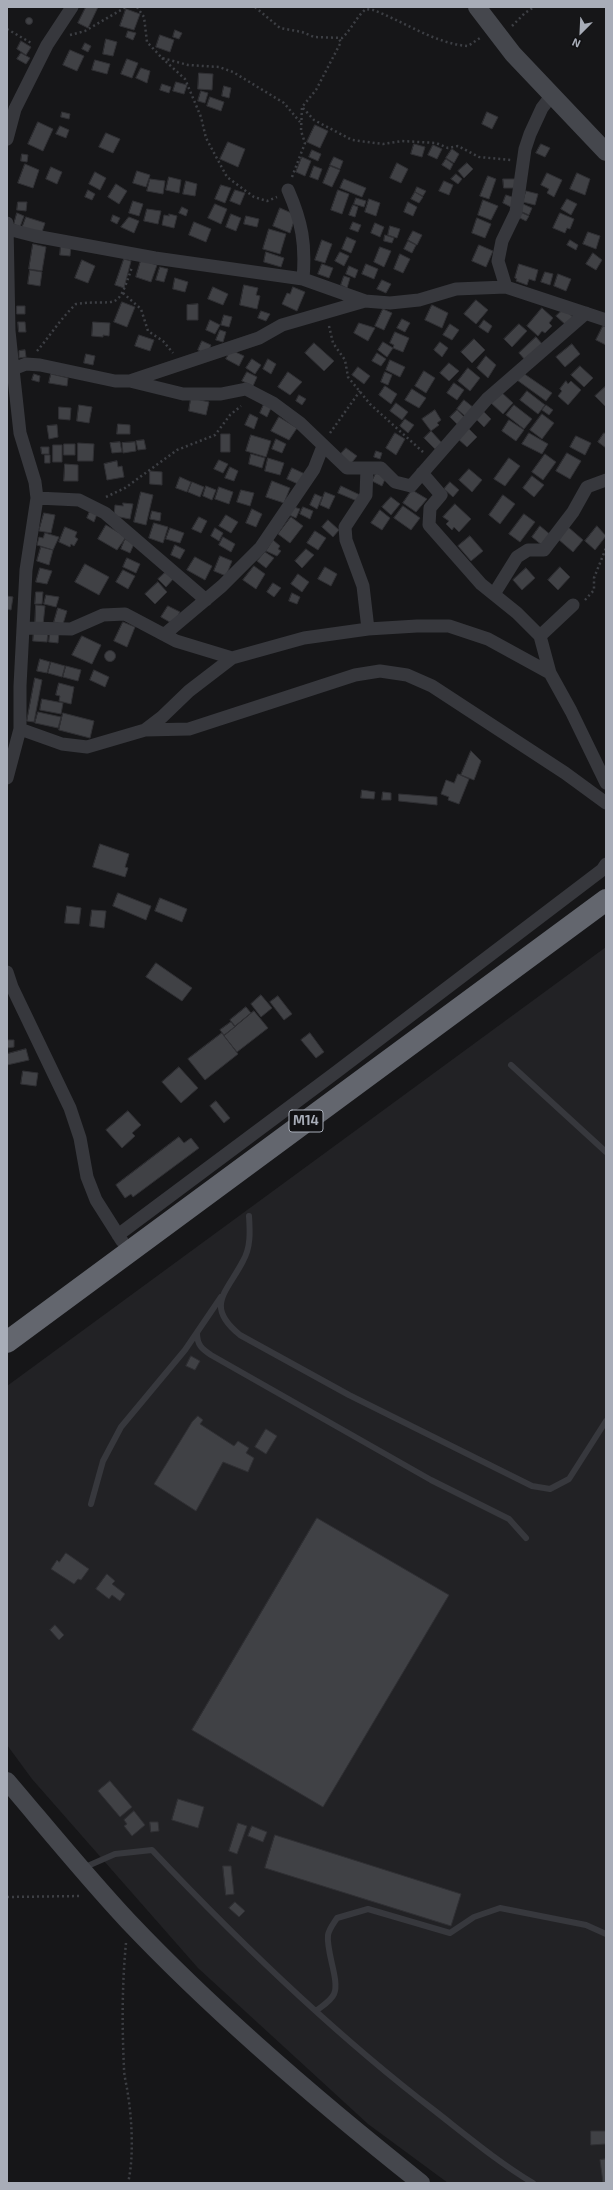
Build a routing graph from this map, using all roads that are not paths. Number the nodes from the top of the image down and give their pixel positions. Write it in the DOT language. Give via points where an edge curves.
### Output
graph roads {
  1 [pos="72,7"];
  2 [pos="477,7"];
  3 [pos="552,95"];
  4 [pos="7,139"];
  5 [pos="606,152"];
  6 [pos="288,190"];
  7 [pos="8,226"];
  8 [pos="303,279"];
  9 [pos="506,287"];
  10 [pos="365,301"];
  11 [pos="586,313"];
  12 [pos="606,320"];
  13 [pos="13,369"];
  14 [pos="130,381"];
  15 [pos="323,446"];
  16 [pos="367,468"];
  17 [pos="422,473"];
  18 [pos="606,480"];
  19 [pos="37,498"];
  20 [pos="494,594"];
  21 [pos="206,600"];
  22 [pos="573,605"];
  23 [pos="24,628"];
  24 [pos="368,629"];
  25 [pos="165,634"];
  26 [pos="540,636"];
  27 [pos="232,658"];
  28 [pos="550,672"];
  29 [pos="20,729"];
  30 [pos="145,730"];
  31 [pos="7,778"];
  32 [pos="606,783"];
  33 [pos="606,802"];
  34 [pos="606,864"];
  35 [pos="606,900"];
  36 [pos="7,972"];
  37 [pos="511,1065"];
  38 [pos="606,1152"];
  39 [pos="249,1216"];
  40 [pos="124,1243"];
  41 [pos="222,1296"];
  42 [pos="197,1333"];
  43 [pos="7,1342"];
  44 [pos="606,1421"];
  45 [pos="91,1504"];
  46 [pos="526,1538"];
  47 [pos="7,1781"];
  48 [pos="81,1868"];
  49 [pos="606,1934"];
  50 [pos="316,2011"];
  51 [pos="421,2183"];
  52 [pos="533,2183"];
  1 -- 4 [label="street" via="47,45 15,109"];
  2 -- 3 [label="street" via="513,54"];
  3 -- 5 [label="street"];
  3 -- 9 [label="street" via="542,108 530,134 523,161 516,212 502,241 498,261"];
  6 -- 8 [label="street" via="302,225 305,255"];
  7 -- 8 [label="street" via="35,236"];
  7 -- 13 [label="street" via="7,285"];
  8 -- 10 [label="street"];
  9 -- 10 [label="street" via="456,290 419,300 390,303"];
  9 -- 11 [label="street"];
  10 -- 14 [label="street" via="282,325 259,338"];
  11 -- 12 [label="street"];
  11 -- 17 [label="street" via="487,399"];
  13 -- 14 [label="street" via="26,364 115,381"];
  13 -- 19 [label="street" via="20,433 35,482"];
  14 -- 15 [label="street" via="183,394 221,394 246,389 269,401 300,423"];
  15 -- 16 [label="street" via="347,468"];
  15 -- 21 [label="street" via="314,469 261,547"];
  16 -- 17 [label="street" via="381,468 395,482 411,486"];
  16 -- 24 [label="street" via="366,495 345,527 346,540 363,586"];
  17 -- 20 [label="street" via="442,495 430,508 429,525 481,584"];
  18 -- 20 [label="street" via="587,487 573,512 544,550 528,550 517,558"];
  19 -- 21 [label="street" via="79,500 105,513"];
  19 -- 23 [label="street" via="26,570"];
  20 -- 26 [label="street"];
  21 -- 25 [label="street"];
  22 -- 26 [label="street"];
  23 -- 25 [label="street" via="71,629 102,615 126,614"];
  23 -- 29 [label="street"];
  24 -- 27 [label="street" via="304,638"];
  24 -- 28 [label="street" via="448,626 488,639"];
  25 -- 27 [label="street" via="176,641"];
  26 -- 28 [label="street"];
  27 -- 30 [label="street"];
  28 -- 32 [label="street"];
  29 -- 30 [label="street" via="62,744 87,747"];
  29 -- 31 [label="street"];
  30 -- 33 [label="street" via="189,729 355,675 380,671 407,675 432,686"];
  34 -- 40 [label="street" via="602,870 335,1073"];
  35 -- 40 [label="highway, M14"];
  36 -- 40 [label="street" via="12,988 70,1108 80,1138 87,1177 96,1200"];
  37 -- 38 [label="lane"];
  39 -- 41 [label="lane" via="249,1245 244,1260"];
  40 -- 43 [label="highway, M14"];
  41 -- 42 [label="lane"];
  41 -- 44 [label="lane" via="221,1310 227,1325 240,1335 349,1395 532,1486 550,1489 569,1479"];
  42 -- 45 [label="lane" via="186,1350 121,1427 103,1461"];
  42 -- 46 [label="lane" via="197,1342 211,1355 431,1480 509,1519"];
  47 -- 48 [label="street"];
  48 -- 50 [label="lane" via="115,1854 152,1850 198,1898"];
  48 -- 51 [label="street" via="129,1921 262,2050"];
  49 -- 50 [label="lane" via="586,1925 500,1908 474,1917 450,1933 368,1909 337,1918 328,1934 335,1992 332,1998"];
  50 -- 52 [label="lane" via="397,2082 510,2169"];
}
